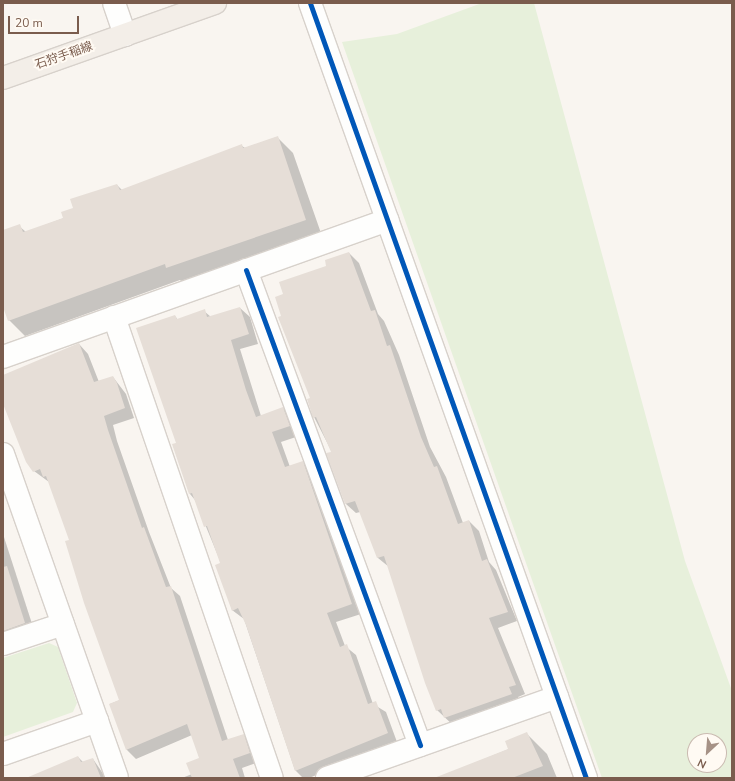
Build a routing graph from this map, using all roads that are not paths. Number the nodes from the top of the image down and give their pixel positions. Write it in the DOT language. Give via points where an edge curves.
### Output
graph roads {
  1 [pos="114,3"];
  2 [pos="215,3"];
  3 [pos="310,3"];
  4 [pos="125,35"];
  5 [pos="3,78"];
  6 [pos="387,220"];
  7 [pos="246,270"];
  8 [pos="114,318"];
  9 [pos="3,357"];
  10 [pos="3,454"];
  11 [pos="63,624"];
  12 [pos="3,644"];
  13 [pos="557,697"];
  14 [pos="97,722"];
  15 [pos="420,745"];
  16 [pos="3,754"];
  17 [pos="116,778"];
  18 [pos="272,778"];
  19 [pos="327,778"];
  20 [pos="586,778"];
  1 -- 4 [label="street"];
  2 -- 4 [label="main road, 石狩手稲線"];
  3 -- 6 [label="street"];
  4 -- 5 [label="main road, 石狩手稲線"];
  6 -- 7 [label="street"];
  6 -- 13 [label="street"];
  7 -- 8 [label="street"];
  7 -- 15 [label="street"];
  8 -- 9 [label="street"];
  8 -- 18 [label="street"];
  10 -- 11 [label="street"];
  11 -- 12 [label="street"];
  11 -- 14 [label="street"];
  13 -- 15 [label="street"];
  13 -- 20 [label="street"];
  14 -- 16 [label="street"];
  14 -- 17 [label="street"];
  15 -- 19 [label="street"];
}
